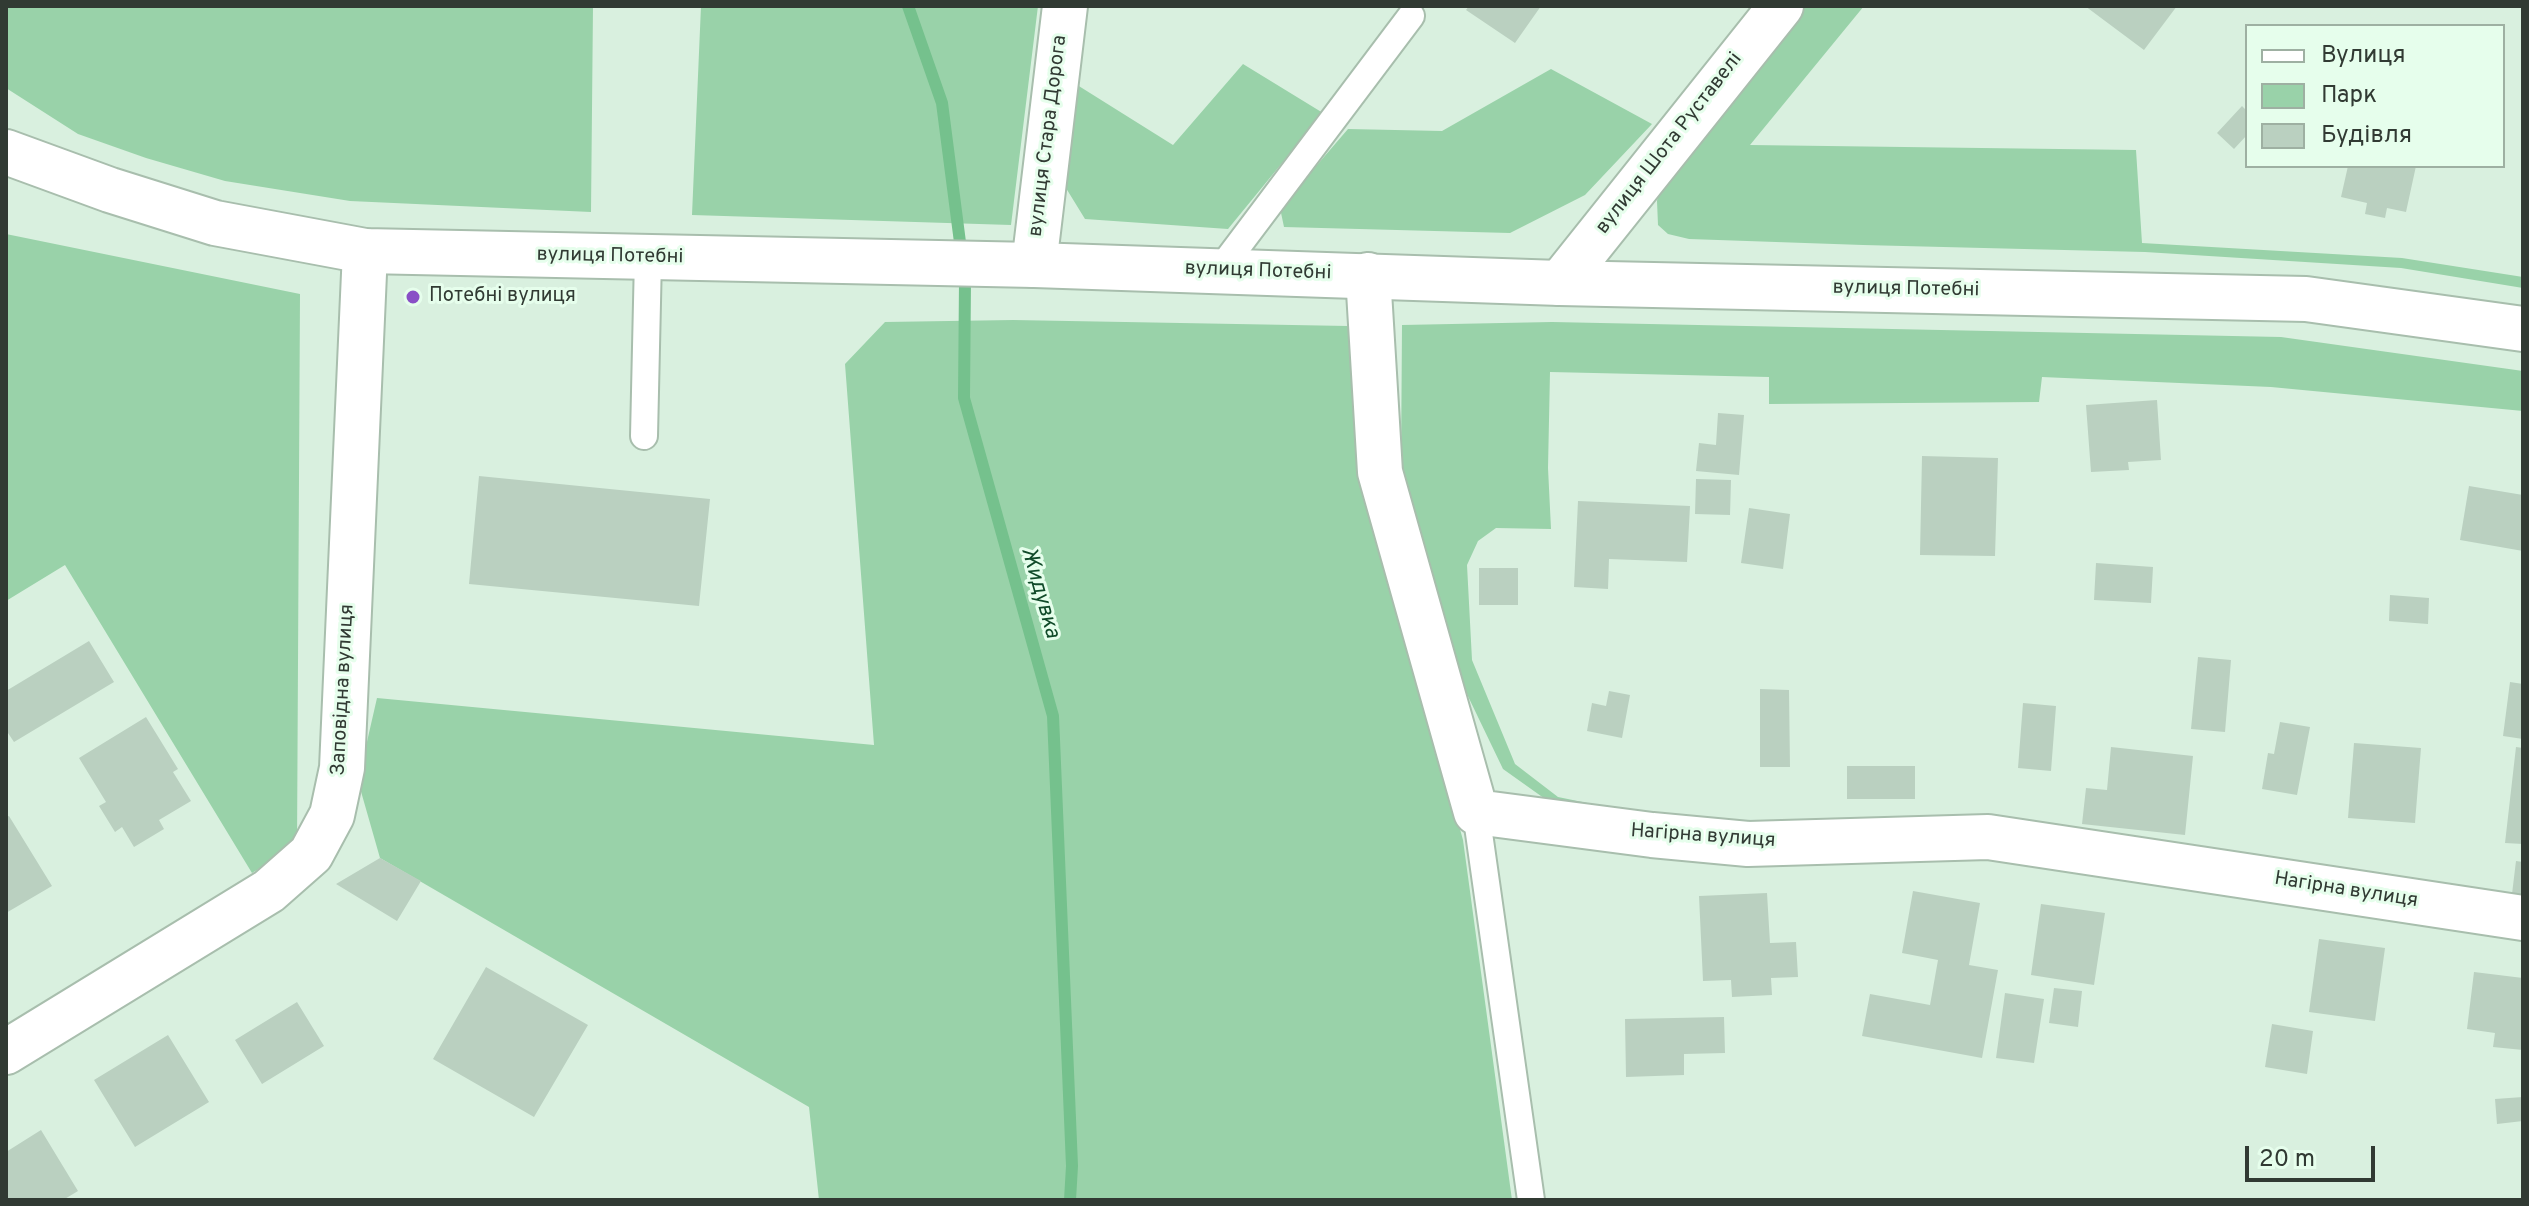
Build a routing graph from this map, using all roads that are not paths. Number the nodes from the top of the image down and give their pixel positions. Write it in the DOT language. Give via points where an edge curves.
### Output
graph roads {
  1 [pos="1065,6"];
  2 [pos="1781,6"];
  3 [pos="1411,16"];
  4 [pos="6,152"];
  5 [pos="365,251"];
  6 [pos="648,258"];
  7 [pos="1016,265"];
  8 [pos="1219,271"];
  9 [pos="1368,275"];
  10 [pos="1560,283"];
  11 [pos="2523,329"];
  12 [pos="644,436"];
  13 [pos="1476,812"];
  14 [pos="2523,918"];
  15 [pos="6,1052"];
  16 [pos="1531,1200"];
  1 -- 7 [label="street, вулиця Стара Дорога"];
  2 -- 10 [label="street, вулиця Шота Руставелі"];
  3 -- 8 [label="lane"];
  4 -- 5 [label="street, вулиця Потебні" via="215,223"];
  5 -- 6 [label="street, вулиця Потебні"];
  5 -- 15 [label="street, Заповідна вулиця" via="342,768 332,815 311,854 269,891"];
  6 -- 7 [label="street, вулиця Потебні"];
  6 -- 12 [label="lane"];
  7 -- 8 [label="street, вулиця Потебні"];
  8 -- 9 [label="street, вулиця Потебні"];
  9 -- 10 [label="street, вулиця Потебні"];
  9 -- 13 [label="street" via="1380,472"];
  10 -- 11 [label="street, вулиця Потебні" via="2306,299"];
  13 -- 14 [label="street, Нагірна вулиця" via="1748,844 1988,837"];
  13 -- 16 [label="lane"];
}
